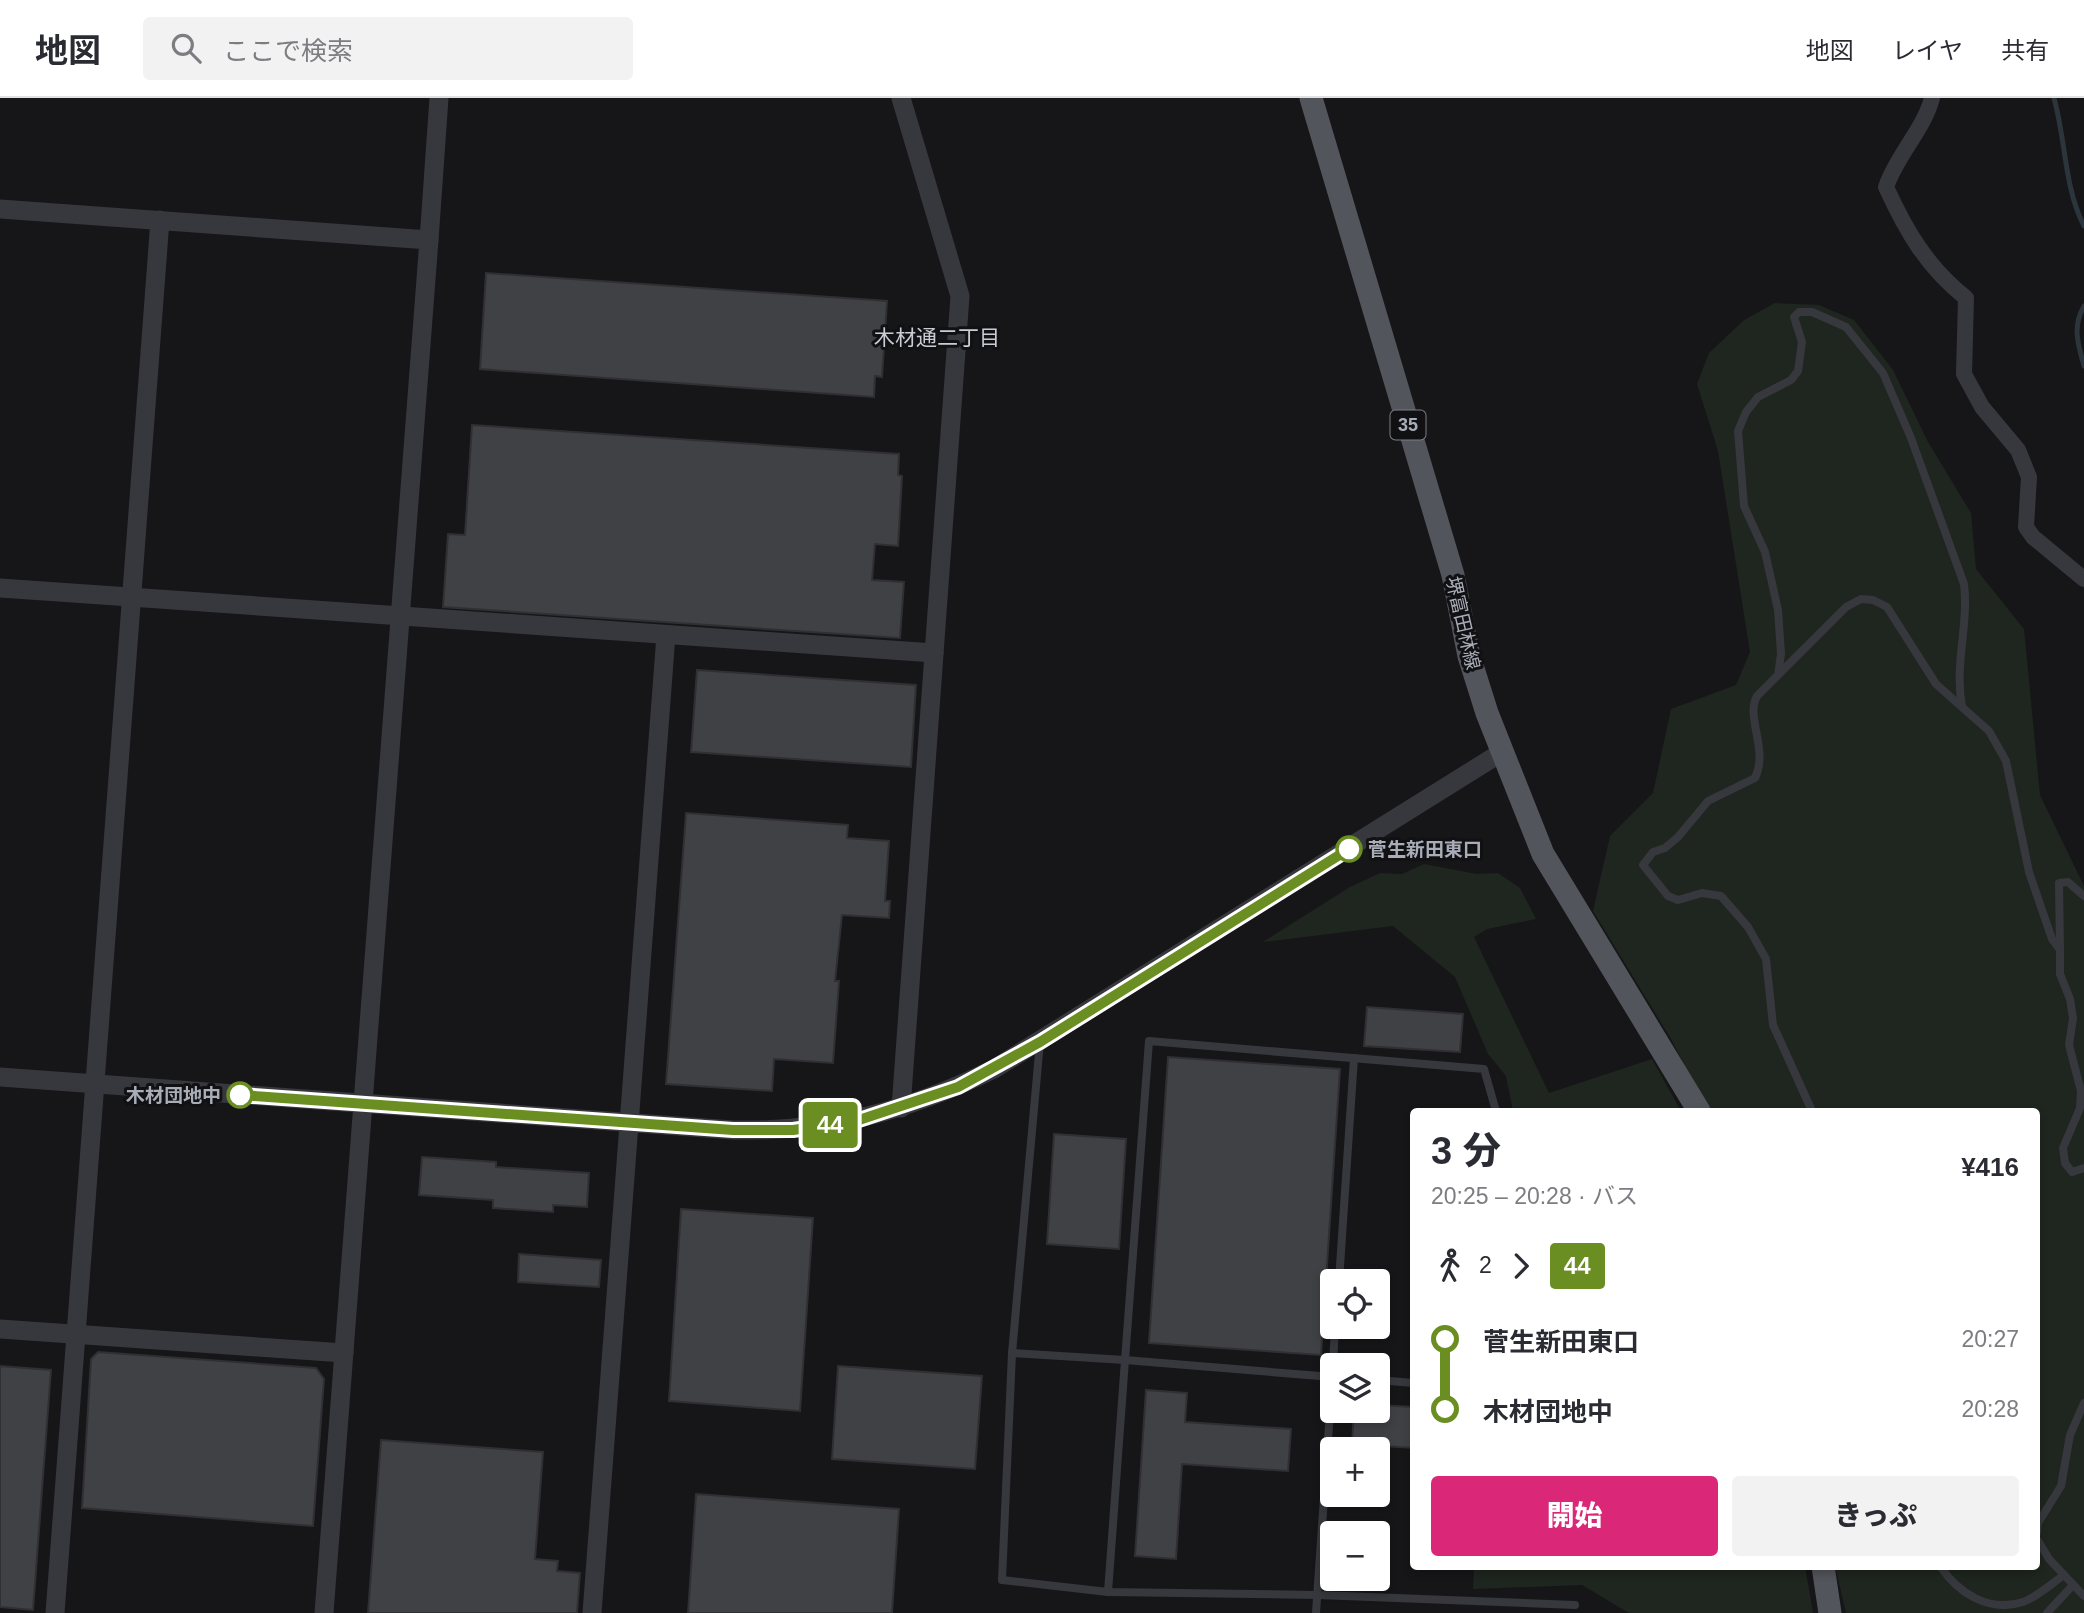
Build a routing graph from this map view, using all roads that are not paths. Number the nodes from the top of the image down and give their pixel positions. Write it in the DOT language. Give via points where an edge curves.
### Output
graph roads {
  1 [pos="439,98"];
  2 [pos="901,98"];
  3 [pos="1311,98"];
  4 [pos="1932,98"];
  5 [pos="0,209"];
  6 [pos="160,220"];
  7 [pos="429,240"];
  8 [pos="2084,579"];
  9 [pos="0,588"];
  10 [pos="132,597"];
  11 [pos="399,616"];
  12 [pos="666,635"];
  13 [pos="934,653"];
  14 [pos="1778,676"];
  15 [pos="1962,706"];
  16 [pos="1502,752"];
  17 [pos="2084,896"];
  18 [pos="2060,950"];
  19 [pos="1040,1042"];
  20 [pos="1353,1058"];
  21 [pos="0,1077"];
  22 [pos="95,1084"];
  23 [pos="362,1104"];
  24 [pos="901,1108"];
  25 [pos="1495,1108"];
  26 [pos="1697,1108"];
  27 [pos="1811,1108"];
  28 [pos="630,1123"];
  29 [pos="2084,1168"];
  30 [pos="1340,1269"];
  31 [pos="0,1329"];
  32 [pos="76,1335"];
  33 [pos="344,1353"];
  34 [pos="1012,1353"];
  35 [pos="1125,1360"];
  36 [pos="1320,1376"];
  37 [pos="1390,1381"];
  38 [pos="1410,1383"];
  39 [pos="2084,1402"];
  40 [pos="1329,1423"];
  41 [pos="2040,1519"];
  42 [pos="2040,1542"];
  43 [pos="1823,1570"];
  44 [pos="1943,1570"];
  45 [pos="2064,1575"];
  46 [pos="2073,1584"];
  47 [pos="1108,1592"];
  48 [pos="1318,1595"];
  49 [pos="2084,1596"];
  50 [pos="1575,1605"];
  51 [pos="55,1613"];
  52 [pos="324,1613"];
  53 [pos="592,1613"];
  54 [pos="1316,1613"];
  55 [pos="1830,1613"];
  56 [pos="2047,1613"];
  1 -- 7 [label="street"];
  2 -- 13 [label="street" via="960,296"];
  3 -- 16 [label="main road, 堺富田林線 / 35" via="1453,575 1469,656"];
  4 -- 8 [label="street" via="1886,187 1915,246 1966,298 1964,374 1982,407 2018,450 2029,477 2026,527"];
  5 -- 6 [label="street"];
  6 -- 7 [label="street"];
  6 -- 10 [label="street"];
  7 -- 11 [label="street"];
  9 -- 10 [label="street"];
  10 -- 11 [label="street"];
  10 -- 22 [label="street"];
  11 -- 12 [label="street"];
  11 -- 23 [label="street"];
  12 -- 13 [label="street"];
  12 -- 28 [label="street"];
  13 -- 24 [label="street"];
  14 -- 15 [label="lane" via="1846,607 1861,599 1873,600 1887,607 1936,684"];
  14 -- 15 [label="lane" via="1782,654 1778,610 1768,560 1744,506 1739,423 1758,397 1791,380 1798,371 1802,342 1794,317 1812,312 1846,327 1882,373 1911,438 1964,584 1957,680"];
  14 -- 27 [label="lane" via="1752,705 1761,755 1755,778 1708,801 1678,837 1653,852 1643,865 1668,896 1678,900 1713,893 1721,896 1748,927 1766,959 1773,1025"];
  15 -- 18 [label="lane" via="1989,731 2006,761 2029,872"];
  16 -- 19 [label="street"];
  16 -- 26 [label="main road, 堺富田林線 / 35" via="1543,854"];
  17 -- 18 [label="lane" via="2068,882 2059,883"];
  18 -- 29 [label="lane" via="2060,974 2073,1018 2068,1045 2081,1091 2080,1108 2063,1148 2072,1172"];
  19 -- 24 [label="street" via="958,1087"];
  19 -- 34 [label="lane"];
  20 -- 25 [label="lane" via="1484,1069"];
  20 -- 30 [label="lane"];
  20 -- 35 [label="lane" via="1150,1041"];
  21 -- 22 [label="street"];
  22 -- 23 [label="street"];
  22 -- 32 [label="street"];
  23 -- 28 [label="street"];
  23 -- 33 [label="street"];
  24 -- 28 [label="street" via="856,1121 793,1130"];
  28 -- 53 [label="street"];
  31 -- 32 [label="street"];
  32 -- 33 [label="street"];
  32 -- 51 [label="street"];
  33 -- 52 [label="street"];
  34 -- 35 [label="lane"];
  34 -- 47 [label="lane" via="1002,1580"];
  35 -- 36 [label="lane"];
  35 -- 47 [label="lane"];
  37 -- 38 [label="lane"];
  39 -- 41 [label="lane" via="2070,1435 2061,1486"];
  40 -- 48 [label="lane"];
  42 -- 45 [label="lane"];
  43 -- 55 [label="main road"];
  44 -- 45 [label="lane" via="1953,1586 1981,1602 1999,1606 2022,1602"];
  45 -- 46 [label="lane"];
  46 -- 49 [label="lane"];
  46 -- 56 [label="lane"];
  47 -- 48 [label="lane"];
  48 -- 50 [label="lane"];
  48 -- 54 [label="lane"];
}
